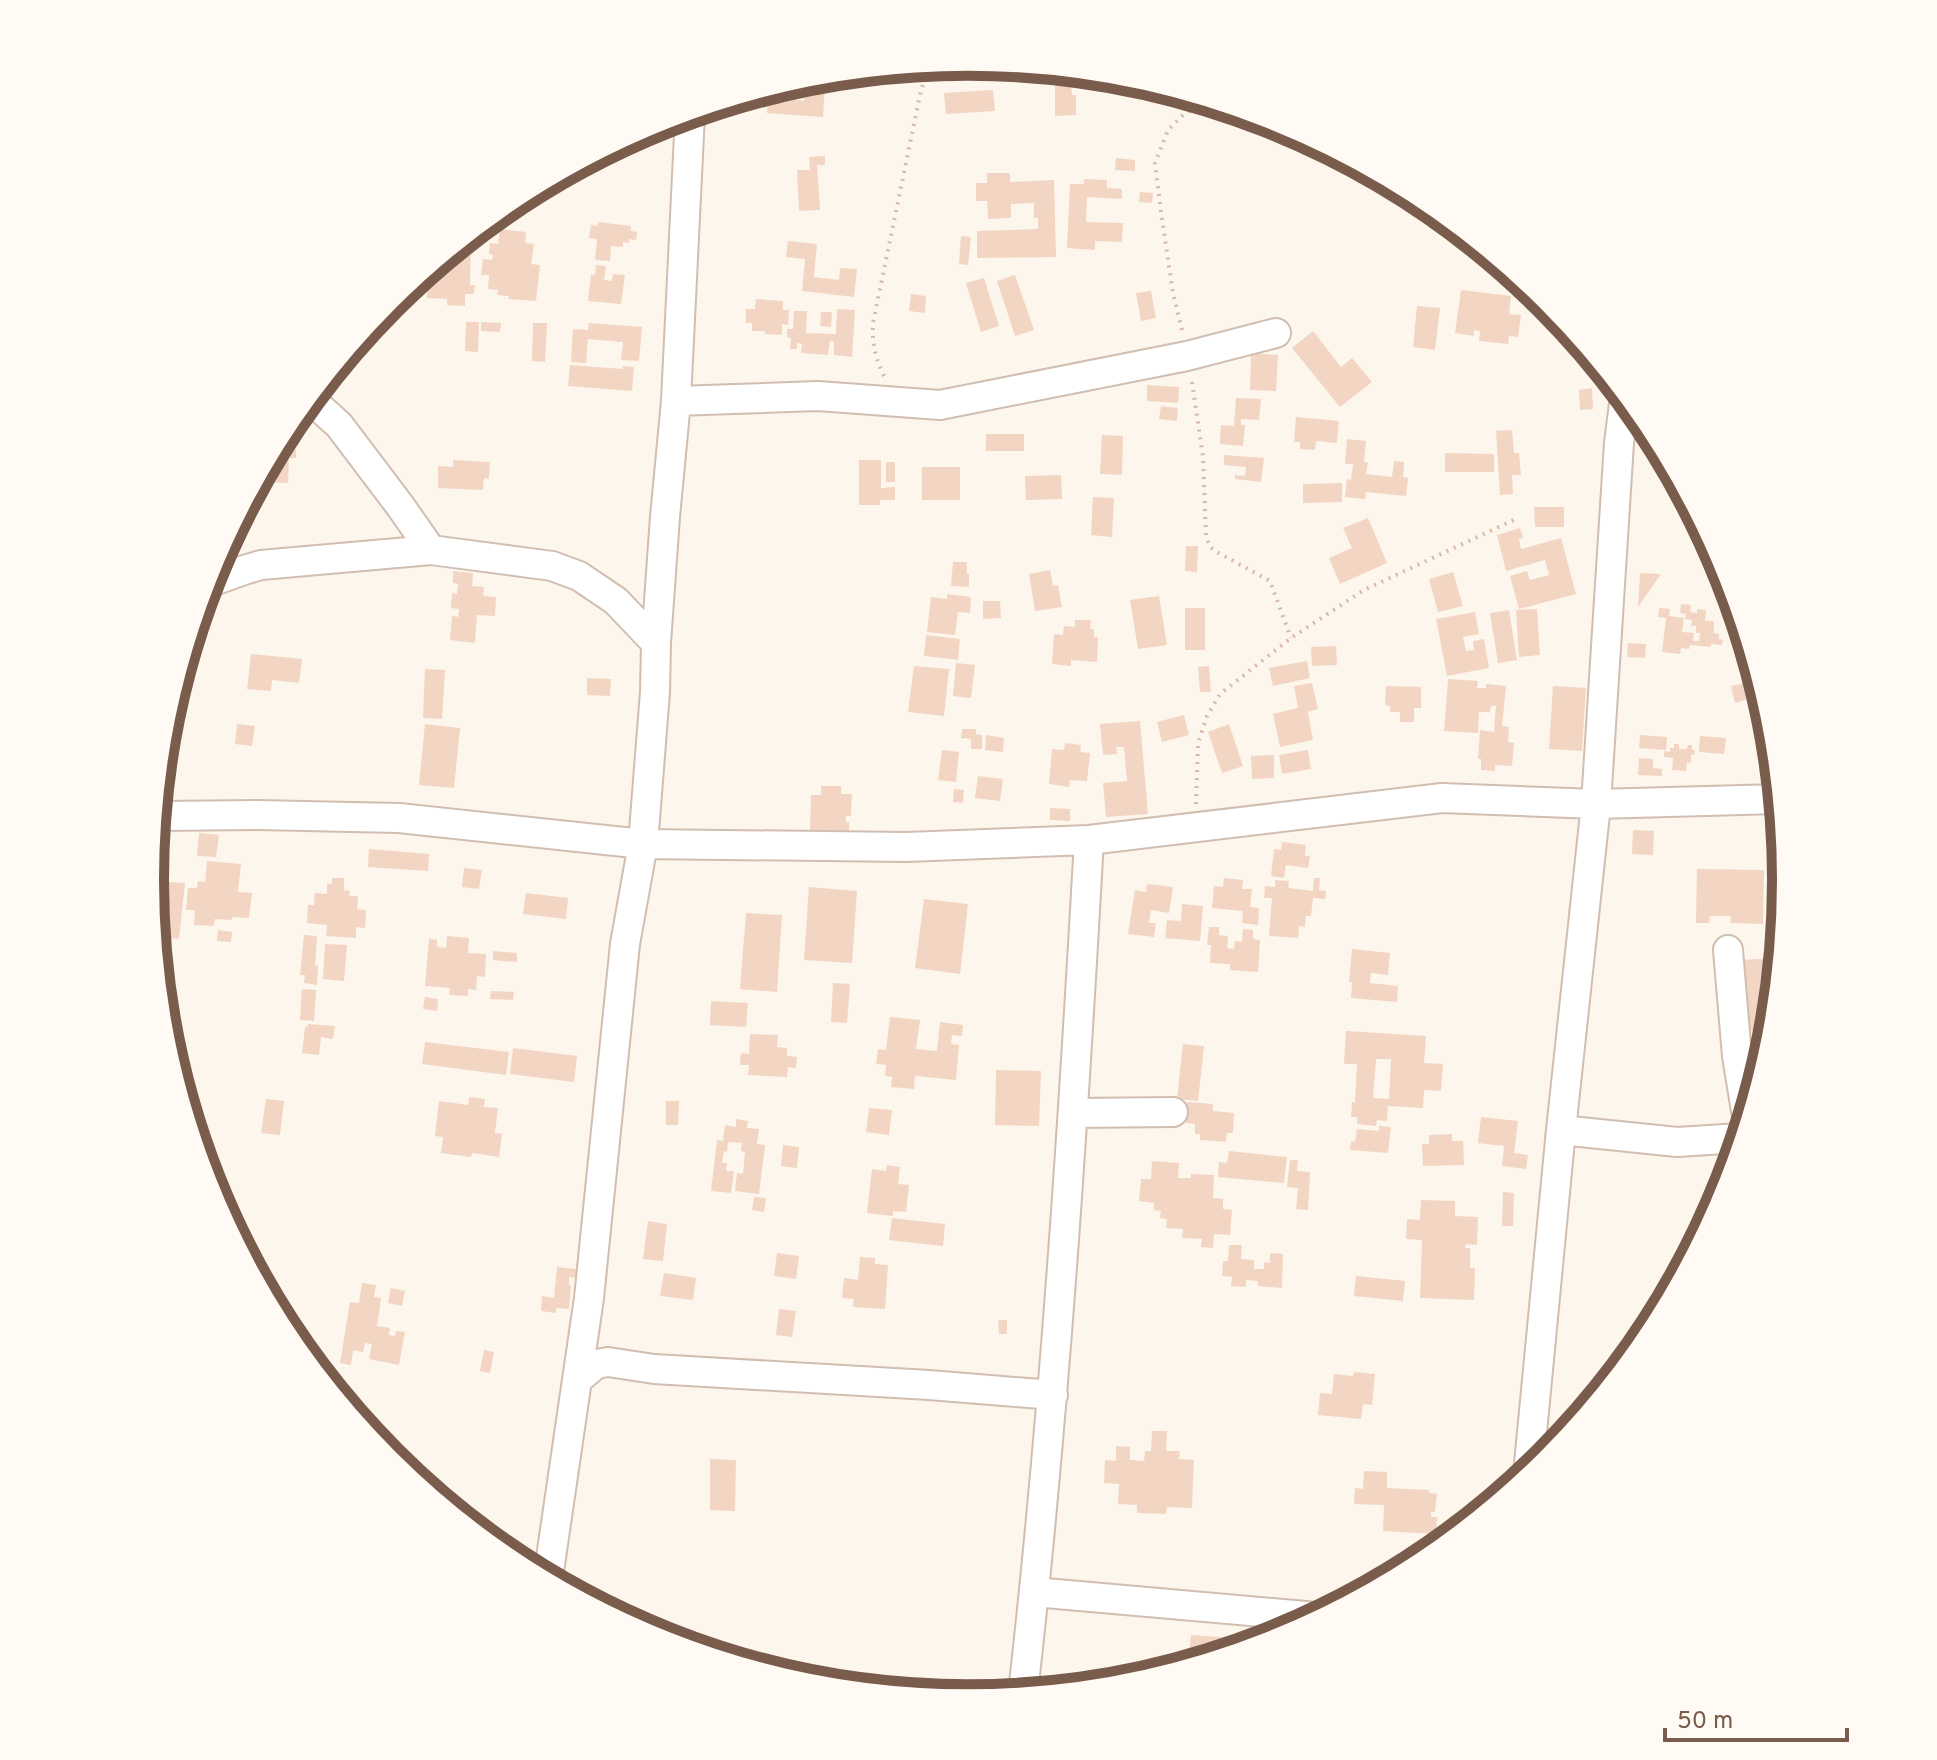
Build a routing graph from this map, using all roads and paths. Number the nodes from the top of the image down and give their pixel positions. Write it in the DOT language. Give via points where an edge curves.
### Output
graph roads {
  1 [pos="925,78"];
  2 [pos="1194,108"];
  3 [pos="689,127"];
  4 [pos="1276,333"];
  5 [pos="1187,356"];
  6 [pos="676,401"];
  7 [pos="896,401"];
  8 [pos="319,407"];
  9 [pos="1623,414"];
  10 [pos="1518,518"];
  11 [pos="431,550"];
  12 [pos="224,577"];
  13 [pos="1291,638"];
  14 [pos="656,643"];
  15 [pos="1768,799"];
  16 [pos="1596,804"];
  17 [pos="167,816"];
  18 [pos="1195,826"];
  19 [pos="1089,840"];
  20 [pos="643,844"];
  21 [pos="1728,950"];
  22 [pos="1743,1094"];
  23 [pos="1173,1112"];
  24 [pos="1074,1113"];
  25 [pos="1561,1130"];
  26 [pos="1730,1139"];
  27 [pos="577,1380"];
  28 [pos="1053,1395"];
  29 [pos="1530,1456"];
  30 [pos="550,1566"];
  31 [pos="1034,1592"];
  32 [pos="1294,1615"];
  33 [pos="1024,1682"];
  1 -- 7 [label="path" via="873,323 876,360"];
  2 -- 5 [label="path" via="1168,130 1155,163"];
  3 -- 6 [label="street"];
  4 -- 5 [label="street"];
  5 -- 7 [label="street" via="940,405"];
  5 -- 13 [label="path" via="1210,547 1270,581"];
  6 -- 7 [label="street" via="818,396"];
  6 -- 14 [label="street"];
  8 -- 11 [label="street" via="339,425"];
  9 -- 16 [label="street"];
  10 -- 13 [label="path" via="1364,590"];
  11 -- 12 [label="street" via="261,565"];
  11 -- 14 [label="street" via="552,566 579,576 616,601"];
  13 -- 18 [label="path" via="1220,694 1207,716 1198,743"];
  14 -- 20 [label="street"];
  15 -- 16 [label="street"];
  16 -- 18 [label="street" via="1455,798"];
  16 -- 25 [label="street"];
  17 -- 20 [label="street" via="399,818"];
  18 -- 19 [label="street"];
  19 -- 20 [label="street" via="906,847"];
  19 -- 24 [label="street"];
  20 -- 27 [label="street" via="625,944"];
  21 -- 22 [label="street"];
  23 -- 24 [label="street"];
  24 -- 28 [label="street"];
  25 -- 26 [label="street" via="1677,1142"];
  25 -- 29 [label="street"];
  27 -- 28 [label="street" via="596,1364 608,1362"];
  27 -- 30 [label="street"];
  28 -- 31 [label="street"];
  31 -- 32 [label="street"];
  31 -- 33 [label="street"];
}
